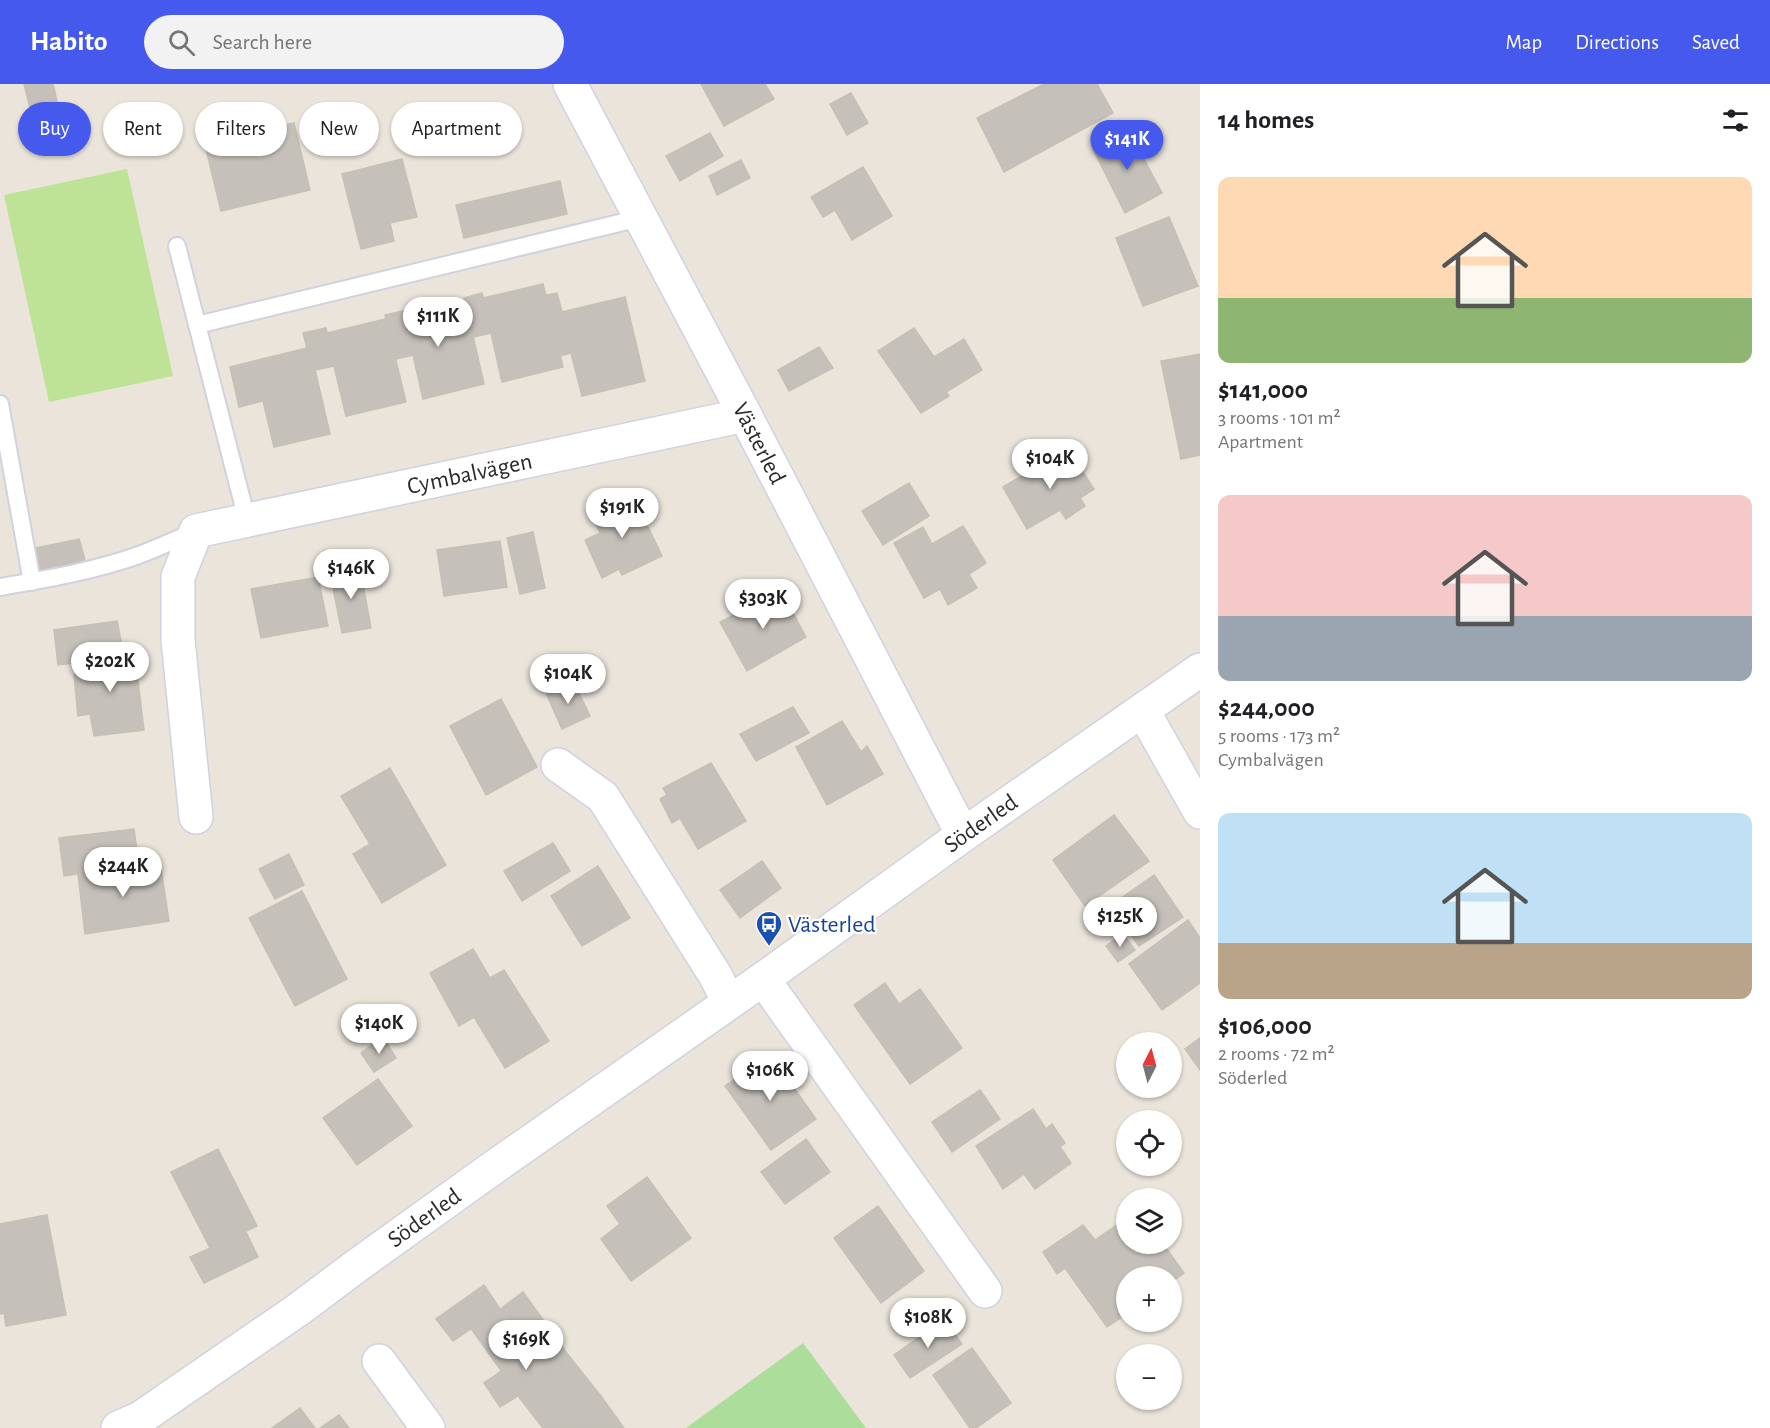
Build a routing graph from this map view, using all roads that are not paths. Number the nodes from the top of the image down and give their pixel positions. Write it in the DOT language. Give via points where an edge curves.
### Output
graph roads {
  1 [pos="570,84"];
  2 [pos="640,218"];
  3 [pos="177,246"];
  4 [pos="197,325"];
  5 [pos="0,404"];
  6 [pos="745,415"];
  7 [pos="247,520"];
  8 [pos="196,531"];
  9 [pos="32,582"];
  10 [pos="0,587"];
  11 [pos="1200,670"];
  12 [pos="1143,711"];
  13 [pos="558,765"];
  14 [pos="1200,812"];
  15 [pos="196,817"];
  16 [pos="963,835"];
  17 [pos="763,980"];
  18 [pos="729,1002"];
  19 [pos="985,1291"];
  20 [pos="379,1360"];
  21 [pos="118,1428"];
  22 [pos="428,1428"];
  1 -- 2 [label="street, Västerled"];
  2 -- 4 [label="lane"];
  2 -- 6 [label="street, Västerled"];
  3 -- 4 [label="lane"];
  4 -- 7 [label="lane"];
  5 -- 9 [label="lane"];
  6 -- 7 [label="street, Cymbalvägen"];
  6 -- 16 [label="street, Västerled"];
  7 -- 8 [label="street, Cymbalvägen"];
  8 -- 9 [label="lane, Cymbalvägen" via="138,555"];
  8 -- 15 [label="street" via="178,576 178,640"];
  9 -- 10 [label="lane, Cymbalvägen"];
  11 -- 12 [label="street, Söderled"];
  12 -- 14 [label="street"];
  12 -- 16 [label="street, Söderled"];
  13 -- 18 [label="street" via="603,796"];
  16 -- 17 [label="street, Söderled"];
  17 -- 18 [label="street, Söderled"];
  17 -- 19 [label="street"];
  18 -- 21 [label="street, Söderled" via="299,1309 139,1419"];
  20 -- 22 [label="street"];
}
